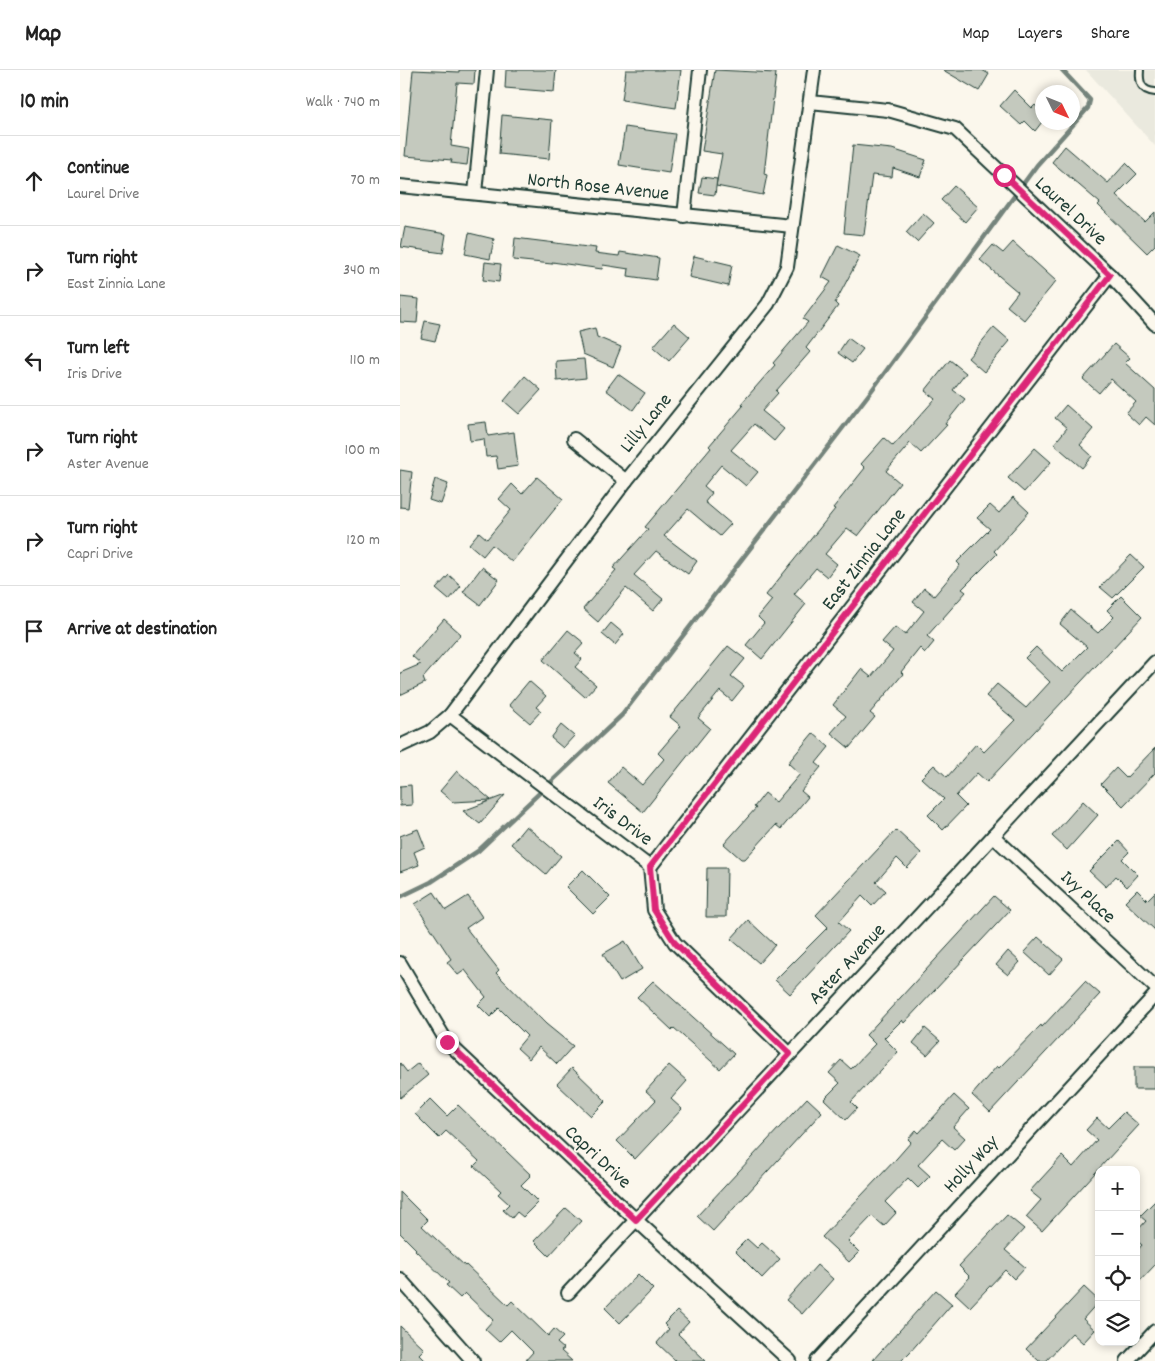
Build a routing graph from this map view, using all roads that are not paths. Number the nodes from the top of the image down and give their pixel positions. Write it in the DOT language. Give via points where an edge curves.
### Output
graph roads {
  1 [pos="487,70"];
  2 [pos="700,70"];
  3 [pos="814,70"];
  4 [pos="1140,70"];
  5 [pos="1155,92"];
  6 [pos="810,102"];
  7 [pos="400,186"];
  8 [pos="475,193"];
  9 [pos="684,216"];
  10 [pos="792,226"];
  11 [pos="1110,275"];
  12 [pos="1155,324"];
  13 [pos="574,439"];
  14 [pos="626,481"];
  15 [pos="1155,662"];
  16 [pos="450,715"];
  17 [pos="400,746"];
  18 [pos="994,836"];
  19 [pos="650,867"];
  20 [pos="400,963"];
  21 [pos="1155,987"];
  22 [pos="1155,995"];
  23 [pos="790,1054"];
  24 [pos="636,1220"];
  25 [pos="400,1279"];
  26 [pos="568,1292"];
  27 [pos="1155,1331"];
  28 [pos="473,1361"];
  29 [pos="790,1361"];
  30 [pos="817,1361"];
  31 [pos="1127,1361"];
  1 -- 8 [label="street"];
  2 -- 9 [label="street"];
  3 -- 6 [label="street, Lilly Lane"];
  4 -- 5 [label="lane" via="1140,84 1144,89"];
  6 -- 10 [label="street, Lilly Lane"];
  6 -- 11 [label="street, Laurel Drive" via="888,110 955,129"];
  7 -- 8 [label="street, North Rose Avenue"];
  8 -- 9 [label="street, North Rose Avenue"];
  9 -- 10 [label="street, North Rose Avenue"];
  10 -- 14 [label="street, Lilly Lane" via="788,267 768,304"];
  11 -- 12 [label="street, Laurel Drive"];
  11 -- 19 [label="street, East Zinnia Lane"];
  13 -- 14 [label="street"];
  14 -- 16 [label="street, Lilly Lane"];
  15 -- 18 [label="street, Aster Avenue"];
  16 -- 17 [label="street, Lilly Lane" via="430,732"];
  16 -- 19 [label="street, Iris Drive"];
  18 -- 21 [label="street, Ivy Place"];
  18 -- 23 [label="street, Aster Avenue"];
  19 -- 23 [label="street, Iris Drive" via="654,910 675,943"];
  20 -- 24 [label="street, Capri Drive" via="447,1042"];
  22 -- 30 [label="street, Holly Way"];
  23 -- 24 [label="street, Aster Avenue"];
  24 -- 26 [label="street, Aster Avenue"];
  24 -- 29 [label="street, Capri Drive"];
  25 -- 28 [label="street"];
  27 -- 31 [label="street"];
}
